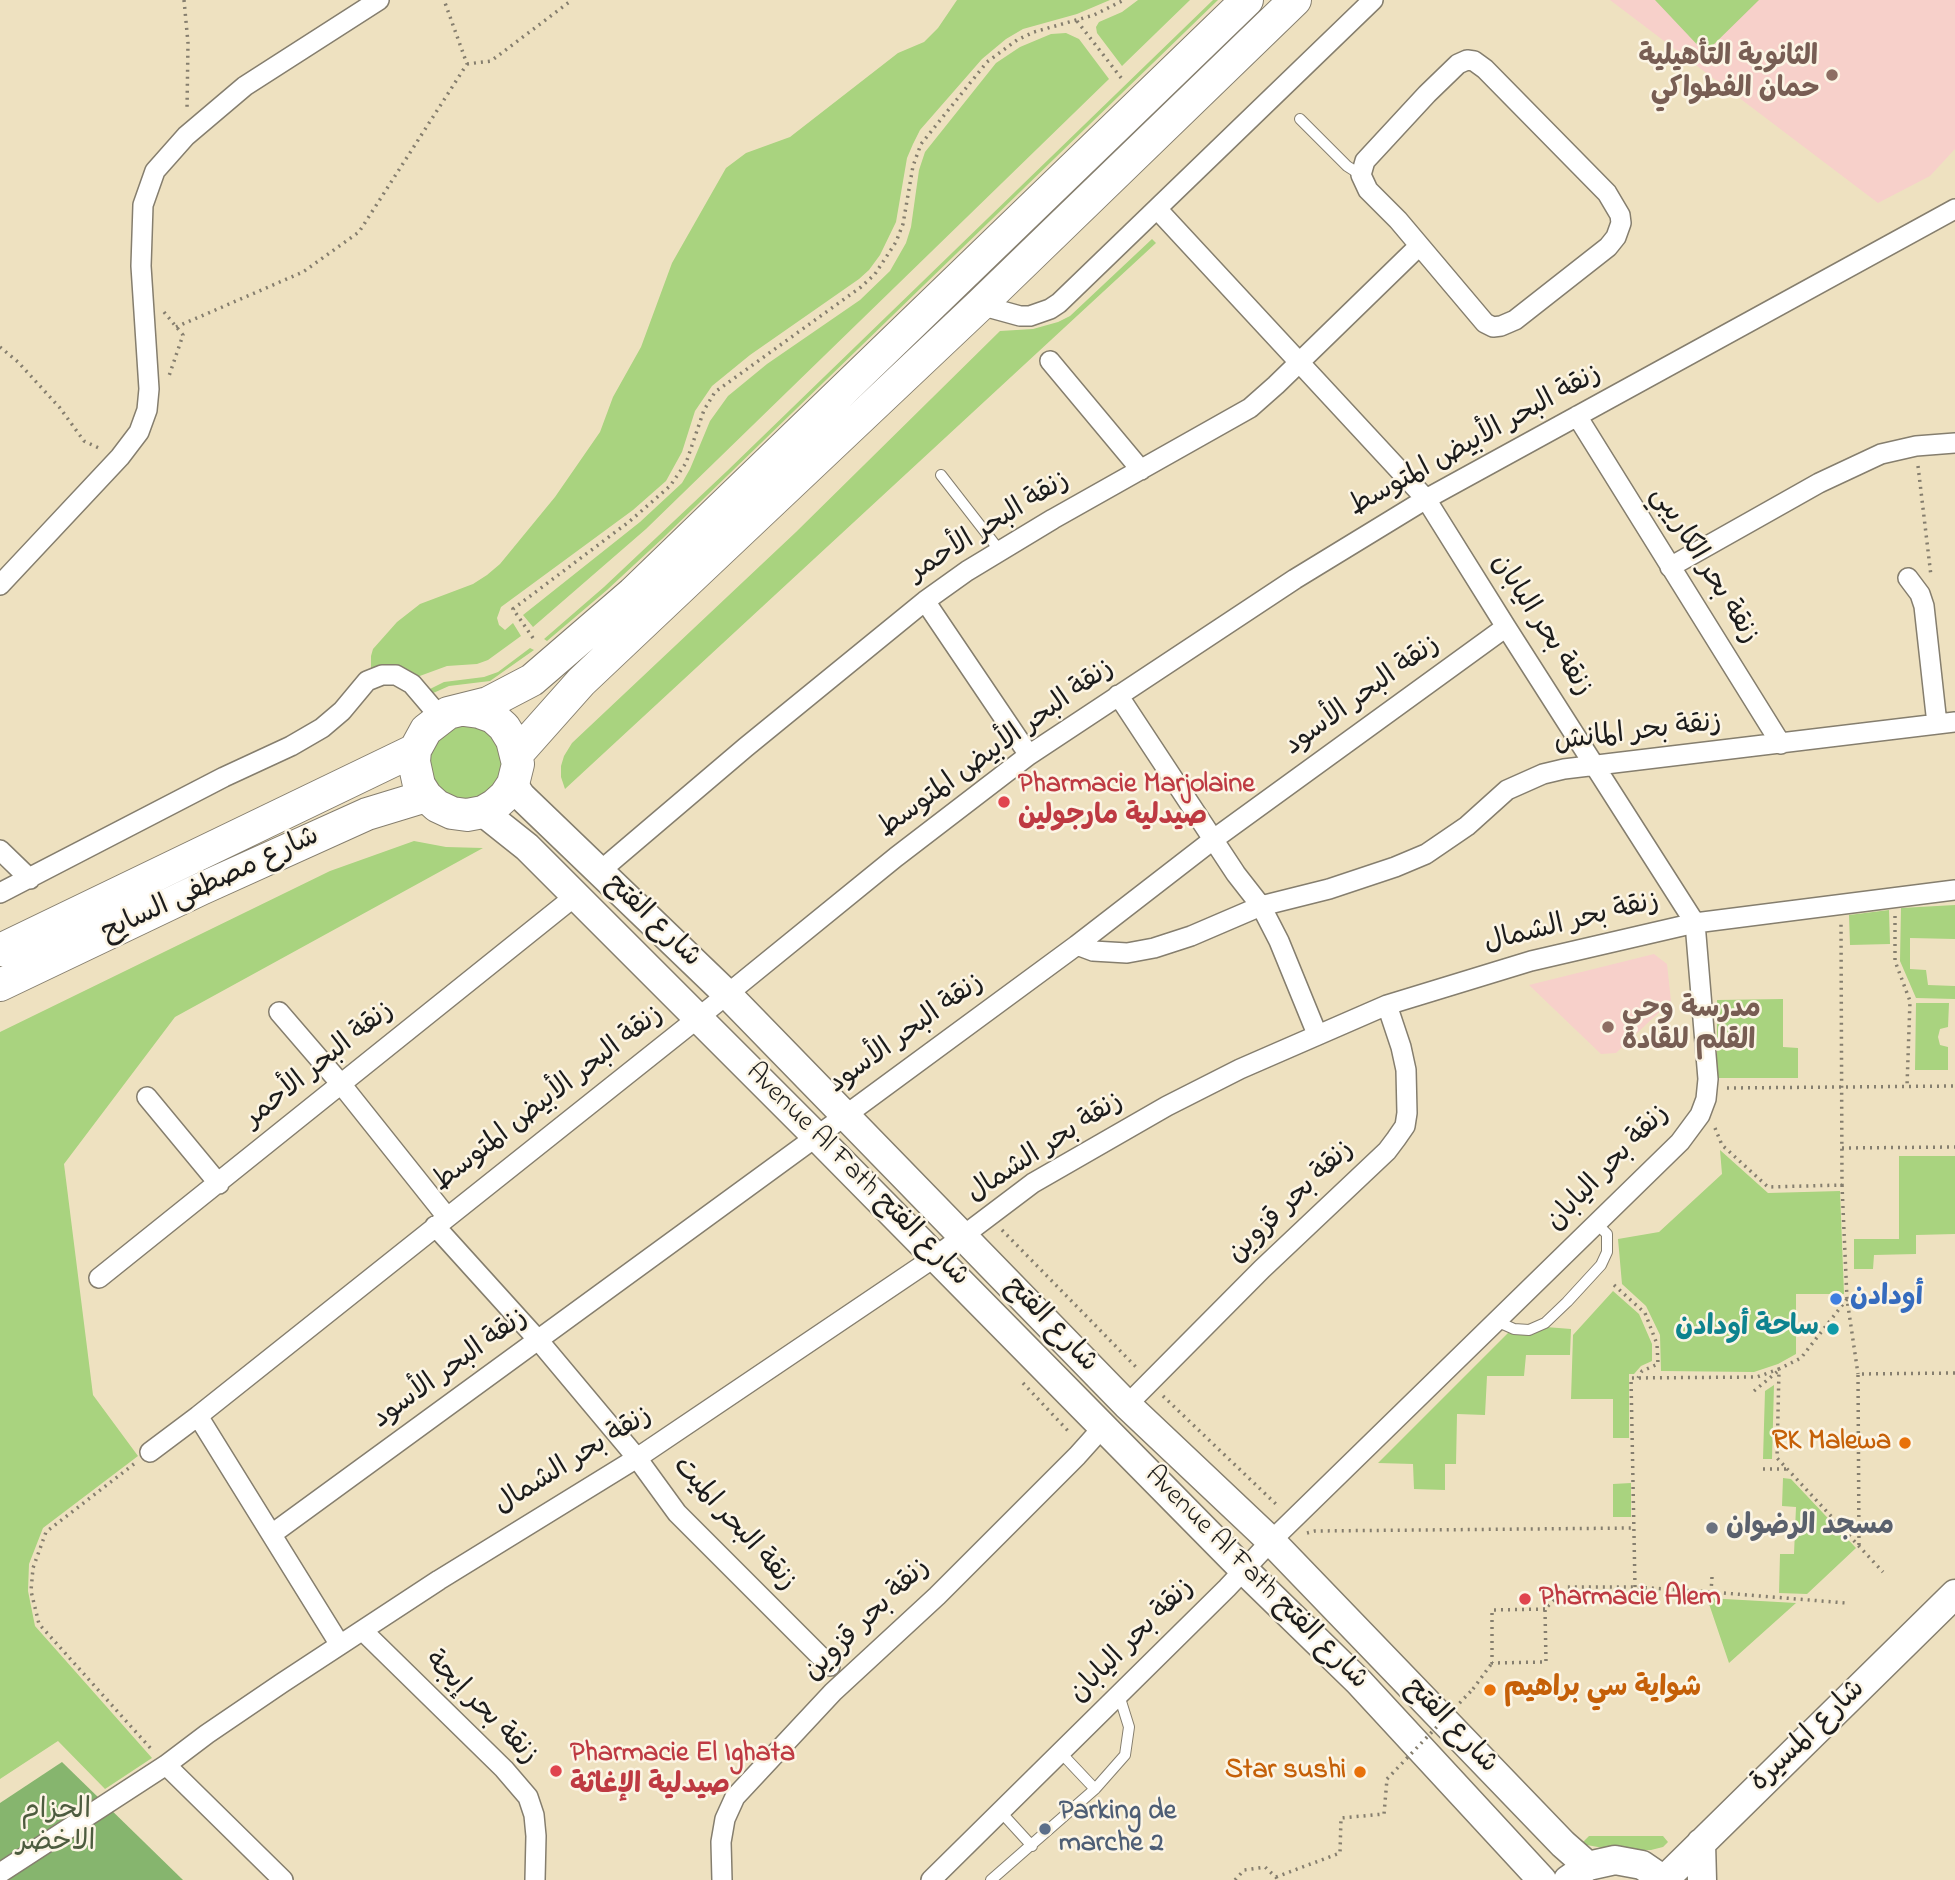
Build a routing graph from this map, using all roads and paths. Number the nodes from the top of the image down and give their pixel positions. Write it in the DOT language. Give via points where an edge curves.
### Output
graph roads {
  1 [pos="184,0"];
  2 [pos="379,0"];
  3 [pos="444,0"];
  4 [pos="572,0"];
  5 [pos="1124,0"];
  6 [pos="1247,0"];
  7 [pos="1295,0"];
  8 [pos="1373,0"];
  9 [pos="1077,21"];
  10 [pos="467,64"];
  11 [pos="1122,79"];
  12 [pos="1300,119"];
  13 [pos="186,136"];
  14 [pos="1361,175"];
  15 [pos="1955,209"];
  16 [pos="1157,210"];
  17 [pos="1419,246"];
  18 [pos="980,305"];
  19 [pos="176,327"];
  20 [pos="0,347"];
  21 [pos="1050,361"];
  22 [pos="1298,362"];
  23 [pos="1577,416"];
  24 [pos="1955,443"];
  25 [pos="120,457"];
  26 [pos="1142,470"];
  27 [pos="941,475"];
  28 [pos="1426,499"];
  29 [pos="1000,551"];
  30 [pos="1670,566"];
  31 [pos="1908,578"];
  32 [pos="0,585"];
  33 [pos="925,601"];
  34 [pos="1506,627"];
  35 [pos="533,638"];
  36 [pos="1118,695"];
  37 [pos="453,714"];
  38 [pos="1946,723"];
  39 [pos="1781,744"];
  40 [pos="415,750"];
  41 [pos="1029,755"];
  42 [pos="1596,765"];
  43 [pos="515,769"];
  44 [pos="426,796"];
  45 [pos="483,811"];
  46 [pos="1214,839"];
  47 [pos="0,850"];
  48 [pos="599,872"];
  49 [pos="30,879"];
  50 [pos="1955,890"];
  51 [pos="0,893"];
  52 [pos="574,897"];
  53 [pos="1895,897"];
  54 [pos="1841,904"];
  55 [pos="1261,906"];
  56 [pos="1695,923"];
  57 [pos="1077,944"];
  58 [pos="0,950"];
  59 [pos="0,985"];
  60 [pos="726,993"];
  61 [pos="1387,1005"];
  62 [pos="279,1012"];
  63 [pos="698,1018"];
  64 [pos="1317,1034"];
  65 [pos="341,1084"];
  66 [pos="1907,1086"];
  67 [pos="1955,1086"];
  68 [pos="1840,1087"];
  69 [pos="1706,1095"];
  70 [pos="147,1097"];
  71 [pos="846,1115"];
  72 [pos="816,1136"];
  73 [pos="1955,1147"];
  74 [pos="1842,1148"];
  75 [pos="219,1184"];
  76 [pos="1842,1185"];
  77 [pos="441,1222"];
  78 [pos="1597,1224"];
  79 [pos="962,1237"];
  80 [pos="935,1257"];
  81 [pos="99,1278"];
  82 [pos="1614,1285"];
  83 [pos="1847,1300"];
  84 [pos="1496,1321"];
  85 [pos="539,1341"];
  86 [pos="1779,1369"];
  87 [pos="1955,1373"];
  88 [pos="1858,1374"];
  89 [pos="1637,1378"];
  90 [pos="1754,1391"];
  91 [pos="1127,1405"];
  92 [pos="198,1416"];
  93 [pos="1102,1427"];
  94 [pos="150,1452"];
  95 [pos="637,1458"];
  96 [pos="1763,1469"];
  97 [pos="1788,1469"];
  98 [pos="1634,1528"];
  99 [pos="1315,1531"];
  100 [pos="272,1534"];
  101 [pos="1271,1541"];
  102 [pos="1859,1546"];
  103 [pos="1245,1571"];
  104 [pos="1883,1572"];
  105 [pos="1712,1577"];
  106 [pos="1634,1587"];
  107 [pos="1711,1592"];
  108 [pos="1955,1594"];
  109 [pos="1846,1603"];
  110 [pos="1545,1609"];
  111 [pos="363,1631"];
  112 [pos="340,1645"];
  113 [pos="1492,1663"];
  114 [pos="830,1666"];
  115 [pos="857,1669"];
  116 [pos="833,1692"];
  117 [pos="1119,1695"];
  118 [pos="1061,1753"];
  119 [pos="166,1765"];
  120 [pos="1096,1789"];
  121 [pos="1000,1811"];
  122 [pos="1701,1843"];
  123 [pos="1032,1846"];
  124 [pos="0,1873"];
  125 [pos="1578,1873"];
  126 [pos="1277,1879"];
  127 [pos="283,1880"];
  128 [pos="535,1880"];
  129 [pos="722,1880"];
  130 [pos="933,1880"];
  131 [pos="991,1880"];
  132 [pos="1234,1880"];
  133 [pos="1542,1880"];
  134 [pos="1664,1880"];
  135 [pos="1702,1880"];
  1 -- 13 [label="path"];
  2 -- 13 [label="street" via="245,86"];
  3 -- 10 [label="path"];
  4 -- 10 [label="path" via="491,61"];
  5 -- 9 [label="path"];
  6 -- 37 [label="main road" via="633,593 532,680"];
  7 -- 18 [label="main road"];
  8 -- 16 [label="street"];
  9 -- 11 [label="path"];
  9 -- 35 [label="path" via="1026,36 988,62 921,144 912,166 903,224 875,274 715,392 686,463 670,486 513,609"];
  10 -- 19 [label="path" via="359,232 303,272"];
  12 -- 14 [label="lane"];
  13 -- 25 [label="street" via="155,171 142,205 149,388 139,432"];
  14 -- 17 [label="street" via="1368,190"];
  14 -- 17 [label="street" via="1365,161 1427,94 1458,64 1474,61 1608,193 1620,215 1616,237 1608,247 1502,326 1485,323"];
  15 -- 23 [label="street, زنقة البحر الأبيض المتوسط"];
  16 -- 18 [label="street" via="1050,309 1020,316"];
  16 -- 22 [label="street, زنقة بحر اليابان"];
  17 -- 22 [label="street, زنقة البحر الأحمر"];
  18 -- 43 [label="main road" via="581,682"];
  20 -- 25 [label="path" via="60,408 84,441"];
  21 -- 26 [label="street"];
  22 -- 26 [label="street, زنقة البحر الأحمر" via="1250,408"];
  22 -- 28 [label="street, زنقة بحر اليابان"];
  23 -- 28 [label="street, زنقة البحر الأبيض المتوسط"];
  23 -- 30 [label="street, زنقة بحر الكاريبي"];
  24 -- 30 [label="street" via="1881,454"];
  25 -- 32 [label="street"];
  26 -- 29 [label="street, زنقة البحر الأحمر"];
  27 -- 29 [label="lane"];
  28 -- 34 [label="street, زنقة بحر اليابان"];
  28 -- 36 [label="street, زنقة البحر الأبيض المتوسط"];
  29 -- 33 [label="street, زنقة البحر الأحمر"];
  30 -- 39 [label="street, زنقة بحر الكاريبي"];
  31 -- 38 [label="street" via="1924,606"];
  33 -- 41 [label="street"];
  33 -- 48 [label="street, زنقة البحر الأحمر"];
  34 -- 42 [label="street, زنقة بحر اليابان"];
  34 -- 46 [label="street, زنقة البحر الأسود"];
  36 -- 41 [label="street, زنقة البحر الأبيض المتوسط"];
  36 -- 46 [label="street"];
  37 -- 40 [label="main road" via="426,730"];
  37 -- 43 [label="main road" via="486,715 504,727 512,740"];
  37 -- 49 [label="street" via="412,684 382,675 368,681 321,728 291,746"];
  38 -- 39 [label="street, زنقة بحر المانش"];
  39 -- 42 [label="street, زنقة بحر المانش"];
  40 -- 44 [label="main road" via="415,774"];
  40 -- 58 [label="main road"];
  41 -- 60 [label="street, زنقة البحر الأبيض المتوسط"];
  42 -- 55 [label="street, زنقة بحر المانش" via="1543,774 1507,790 1426,854 1352,881"];
  42 -- 56 [label="street, زنقة بحر اليابان"];
  43 -- 45 [label="main road" via="495,806"];
  43 -- 48 [label="street, شارع الفتح" via="521,796"];
  44 -- 45 [label="main road" via="452,813"];
  44 -- 59 [label="main road, شارع مصطفى السايح" via="367,814"];
  45 -- 52 [label="street, Avenue Al Fath شارع الفتح" via="527,847"];
  46 -- 55 [label="street"];
  46 -- 57 [label="street, زنقة البحر الأسود"];
  47 -- 49 [label="street"];
  48 -- 60 [label="street, شارع الفتح"];
  49 -- 51 [label="street"];
  50 -- 53 [label="street, زنقة بحر الشمال"];
  52 -- 63 [label="street, Avenue Al Fath شارع الفتح"];
  52 -- 65 [label="street, زنقة البحر الأحمر"];
  53 -- 54 [label="street, زنقة بحر الشمال"];
  53 -- 66 [label="path" via="1895,961 1910,1001"];
  54 -- 56 [label="street, زنقة بحر الشمال"];
  54 -- 68 [label="path"];
  55 -- 57 [label="street, زنقة بحر المانش" via="1154,948 1127,953 1093,951"];
  55 -- 64 [label="street"];
  56 -- 61 [label="street, زنقة بحر الشمال" via="1531,961"];
  56 -- 69 [label="street, زنقة بحر اليابان"];
  57 -- 71 [label="street, زنقة البحر الأسود"];
  60 -- 63 [label="street, زنقة البحر الأبيض المتوسط"];
  60 -- 71 [label="street, شارع الفتح"];
  61 -- 64 [label="street, زنقة بحر الشمال"];
  61 -- 91 [label="street, زنقة بحر قزوين" via="1406,1070 1405,1126 1387,1151"];
  62 -- 65 [label="street, زنقة البحر الميت"];
  63 -- 72 [label="street, Avenue Al Fath شارع الفتح"];
  63 -- 77 [label="street, زنقة البحر الأبيض المتوسط"];
  64 -- 79 [label="street, زنقة بحر الشمال" via="1179,1100 1079,1156 1033,1183"];
  65 -- 75 [label="street, زنقة البحر الأحمر"];
  65 -- 77 [label="street, زنقة البحر الميت"];
  66 -- 67 [label="path"];
  66 -- 68 [label="path"];
  68 -- 69 [label="path"];
  68 -- 74 [label="path"];
  69 -- 76 [label="path" via="1722,1144 1768,1187"];
  69 -- 78 [label="street, زنقة بحر اليابان" via="1700,1115 1680,1142"];
  70 -- 75 [label="street"];
  71 -- 72 [label="street, زنقة البحر الأسود"];
  71 -- 79 [label="street, شارع الفتح"];
  72 -- 80 [label="street, Avenue Al Fath شارع الفتح"];
  72 -- 85 [label="street, زنقة البحر الأسود"];
  73 -- 74 [label="path"];
  74 -- 76 [label="path"];
  75 -- 81 [label="street, زنقة البحر الأحمر"];
  76 -- 83 [label="path"];
  77 -- 85 [label="street, زنقة البحر الميت"];
  77 -- 92 [label="street, زنقة البحر الأبيض المتوسط"];
  78 -- 84 [label="street, زنقة بحر اليابان"];
  78 -- 84 [label="lane" via="1607,1234 1607,1252 1567,1302 1529,1330"];
  79 -- 80 [label="street, زنقة بحر الشمال"];
  79 -- 91 [label="street, شارع الفتح"];
  80 -- 93 [label="street, Avenue Al Fath شارع الفتح"];
  80 -- 95 [label="street, زنقة بحر الشمال"];
  82 -- 89 [label="path" via="1645,1313 1657,1344 1658,1364"];
  83 -- 86 [label="path" via="1801,1358"];
  83 -- 88 [label="path"];
  84 -- 101 [label="street, زنقة بحر اليابان"];
  85 -- 95 [label="street, زنقة البحر الميت"];
  85 -- 100 [label="street, زنقة البحر الأسود"];
  86 -- 89 [label="path" via="1757,1377"];
  86 -- 90 [label="path"];
  86 -- 97 [label="path" via="1777,1458"];
  87 -- 88 [label="path"];
  88 -- 102 [label="path"];
  89 -- 98 [label="path" via="1632,1378"];
  91 -- 101 [label="street, شارع الفتح"];
  92 -- 94 [label="street, زنقة البحر الأبيض المتوسط"];
  92 -- 100 [label="street"];
  93 -- 103 [label="street, Avenue Al Fath شارع الفتح"];
  93 -- 115 [label="street, زنقة بحر قزوين" via="937,1596"];
  94 -- 119 [label="path" via="46,1532 33,1567 32,1591 39,1624"];
  95 -- 111 [label="street, زنقة بحر الشمال"];
  95 -- 114 [label="street, زنقة البحر الميت" via="677,1513"];
  96 -- 97 [label="path"];
  97 -- 102 [label="path"];
  98 -- 99 [label="path"];
  98 -- 106 [label="path"];
  100 -- 112 [label="street"];
  101 -- 103 [label="street, زنقة بحر اليابان"];
  101 -- 125 [label="street, شارع الفتح" via="1543,1824"];
  102 -- 104 [label="path"];
  103 -- 117 [label="street, زنقة بحر اليابان"];
  103 -- 133 [label="street, Avenue Al Fath شارع الفتح" via="1359,1682"];
  105 -- 107 [label="path"];
  106 -- 107 [label="path"];
  106 -- 110 [label="path" via="1567,1587"];
  107 -- 109 [label="path"];
  108 -- 122 [label="street, شارع المسيرة"];
  110 -- 113 [label="path" via="1492,1610"];
  110 -- 113 [label="path" via="1546,1662"];
  111 -- 112 [label="street, زنقة بحر الشمال"];
  111 -- 128 [label="street, زنقة بحر إيجة" via="528,1797 536,1836"];
  112 -- 119 [label="street, زنقة بحر الشمال"];
  113 -- 126 [label="path, bridge" via="1387,1779 1384,1814 1341,1818 1340,1853"];
  114 -- 115 [label="street" via="845,1663"];
  114 -- 116 [label="street" via="827,1676"];
  115 -- 116 [label="street, زنقة بحر قزوين"];
  116 -- 129 [label="street, زنقة بحر قزوين" via="735,1797 721,1842"];
  117 -- 118 [label="street, زنقة بحر اليابان"];
  117 -- 120 [label="lane" via="1129,1727 1125,1755"];
  118 -- 120 [label="lane"];
  118 -- 121 [label="street, زنقة بحر اليابان"];
  119 -- 124 [label="street, زنقة بحر الشمال"];
  119 -- 127 [label="street"];
  120 -- 123 [label="lane"];
  121 -- 123 [label="lane"];
  121 -- 130 [label="street, زنقة بحر اليابان"];
  122 -- 134 [label="street, شارع المسيرة"];
  122 -- 135 [label="street"];
  123 -- 131 [label="lane"];
  125 -- 134 [label="street" via="1615,1860 1628,1861"];
  126 -- 132 [label="path" via="1265,1867 1244,1870"];
}
